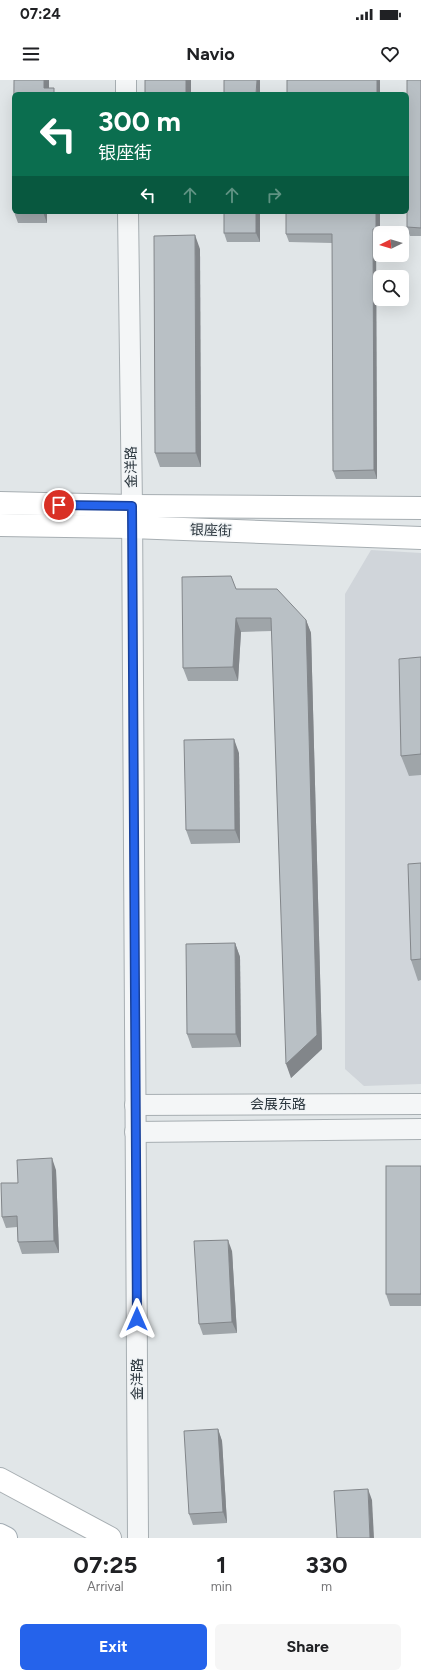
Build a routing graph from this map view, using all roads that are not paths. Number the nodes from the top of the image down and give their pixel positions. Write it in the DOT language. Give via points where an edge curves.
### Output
graph roads {
  1 [pos="126,80"];
  2 [pos="126,92"];
  3 [pos="128,214"];
  4 [pos="0,503"];
  5 [pos="421,508"];
  6 [pos="131,517"];
  7 [pos="0,525"];
  8 [pos="421,538"];
  9 [pos="421,1104"];
  10 [pos="135,1105"];
  11 [pos="421,1129"];
  12 [pos="135,1132"];
  13 [pos="0,1479"];
  14 [pos="0,1535"];
  15 [pos="6,1538"];
  16 [pos="110,1538"];
  17 [pos="138,1538"];
  1 -- 2 [label="street"];
  3 -- 6 [label="street, 金洋路"];
  4 -- 6 [label="main road, 银座街"];
  5 -- 6 [label="main road, 银座街"];
  6 -- 7 [label="main road, 银座街"];
  6 -- 8 [label="main road, 银座街"];
  6 -- 10 [label="street, 金洋路"];
  9 -- 10 [label="street, 会展东路"];
  10 -- 12 [label="street, 金洋路"];
  11 -- 12 [label="street, 会展东路"];
  12 -- 17 [label="street, 金洋路"];
  13 -- 16 [label="main road"];
  14 -- 15 [label="main road"];
}
